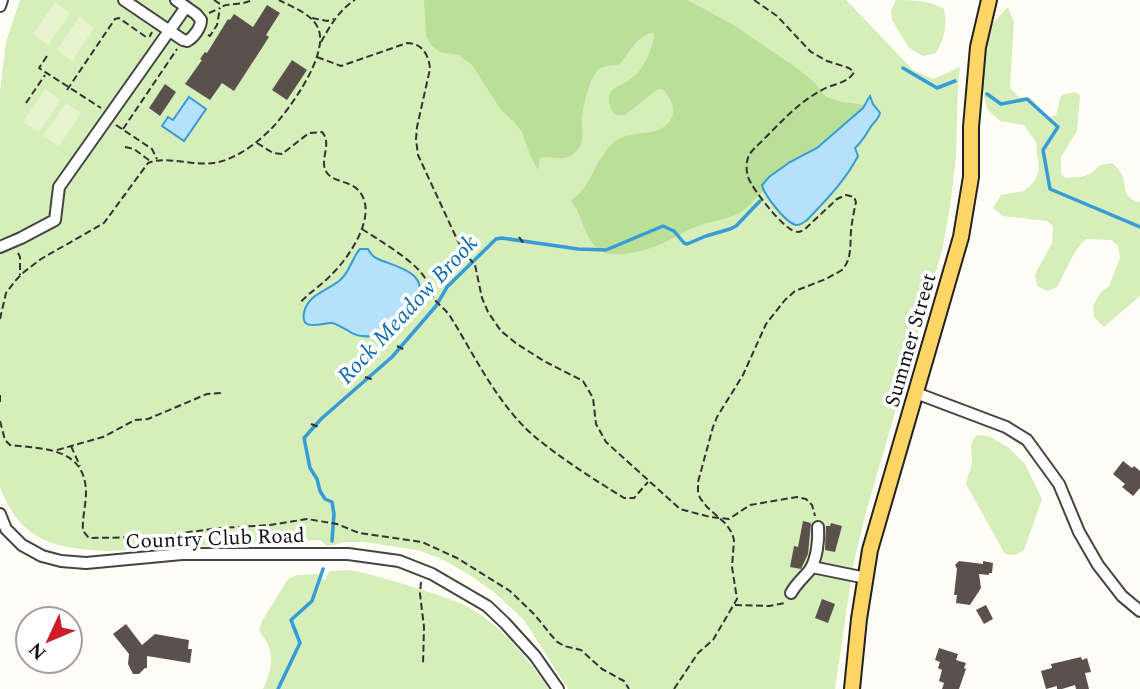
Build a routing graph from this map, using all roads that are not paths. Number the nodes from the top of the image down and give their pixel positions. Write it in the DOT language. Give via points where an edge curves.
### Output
graph roads {
  1 [pos="2,0"];
  2 [pos="124,0"];
  3 [pos="176,0"];
  4 [pos="989,0"];
  5 [pos="0,6"];
  6 [pos="186,7"];
  7 [pos="170,31"];
  8 [pos="0,247"];
  9 [pos="916,393"];
  10 [pos="0,514"];
  11 [pos="818,527"];
  12 [pos="812,567"];
  13 [pos="866,578"];
  14 [pos="791,593"];
  15 [pos="1140,611"];
  16 [pos="558,689"];
  17 [pos="852,689"];
  1 -- 5 [label="street"];
  2 -- 7 [label="street"];
  3 -- 6 [label="street"];
  4 -- 9 [label="main road, Summer Street" via="978,47 971,177 961,237"];
  6 -- 7 [label="street"];
  6 -- 7 [label="street" via="201,19 201,25 187,41"];
  7 -- 8 [label="street" via="59,187 55,220"];
  9 -- 13 [label="main road, Summer Street"];
  9 -- 15 [label="street" via="998,423 1027,440 1059,484 1098,565"];
  10 -- 16 [label="street, Country Club Road" via="6,529 22,545 61,561 182,554 348,554 399,561 487,606 535,656"];
  11 -- 12 [label="street"];
  12 -- 13 [label="street"];
  12 -- 14 [label="street"];
  13 -- 17 [label="main road, Summer Street"];
}
